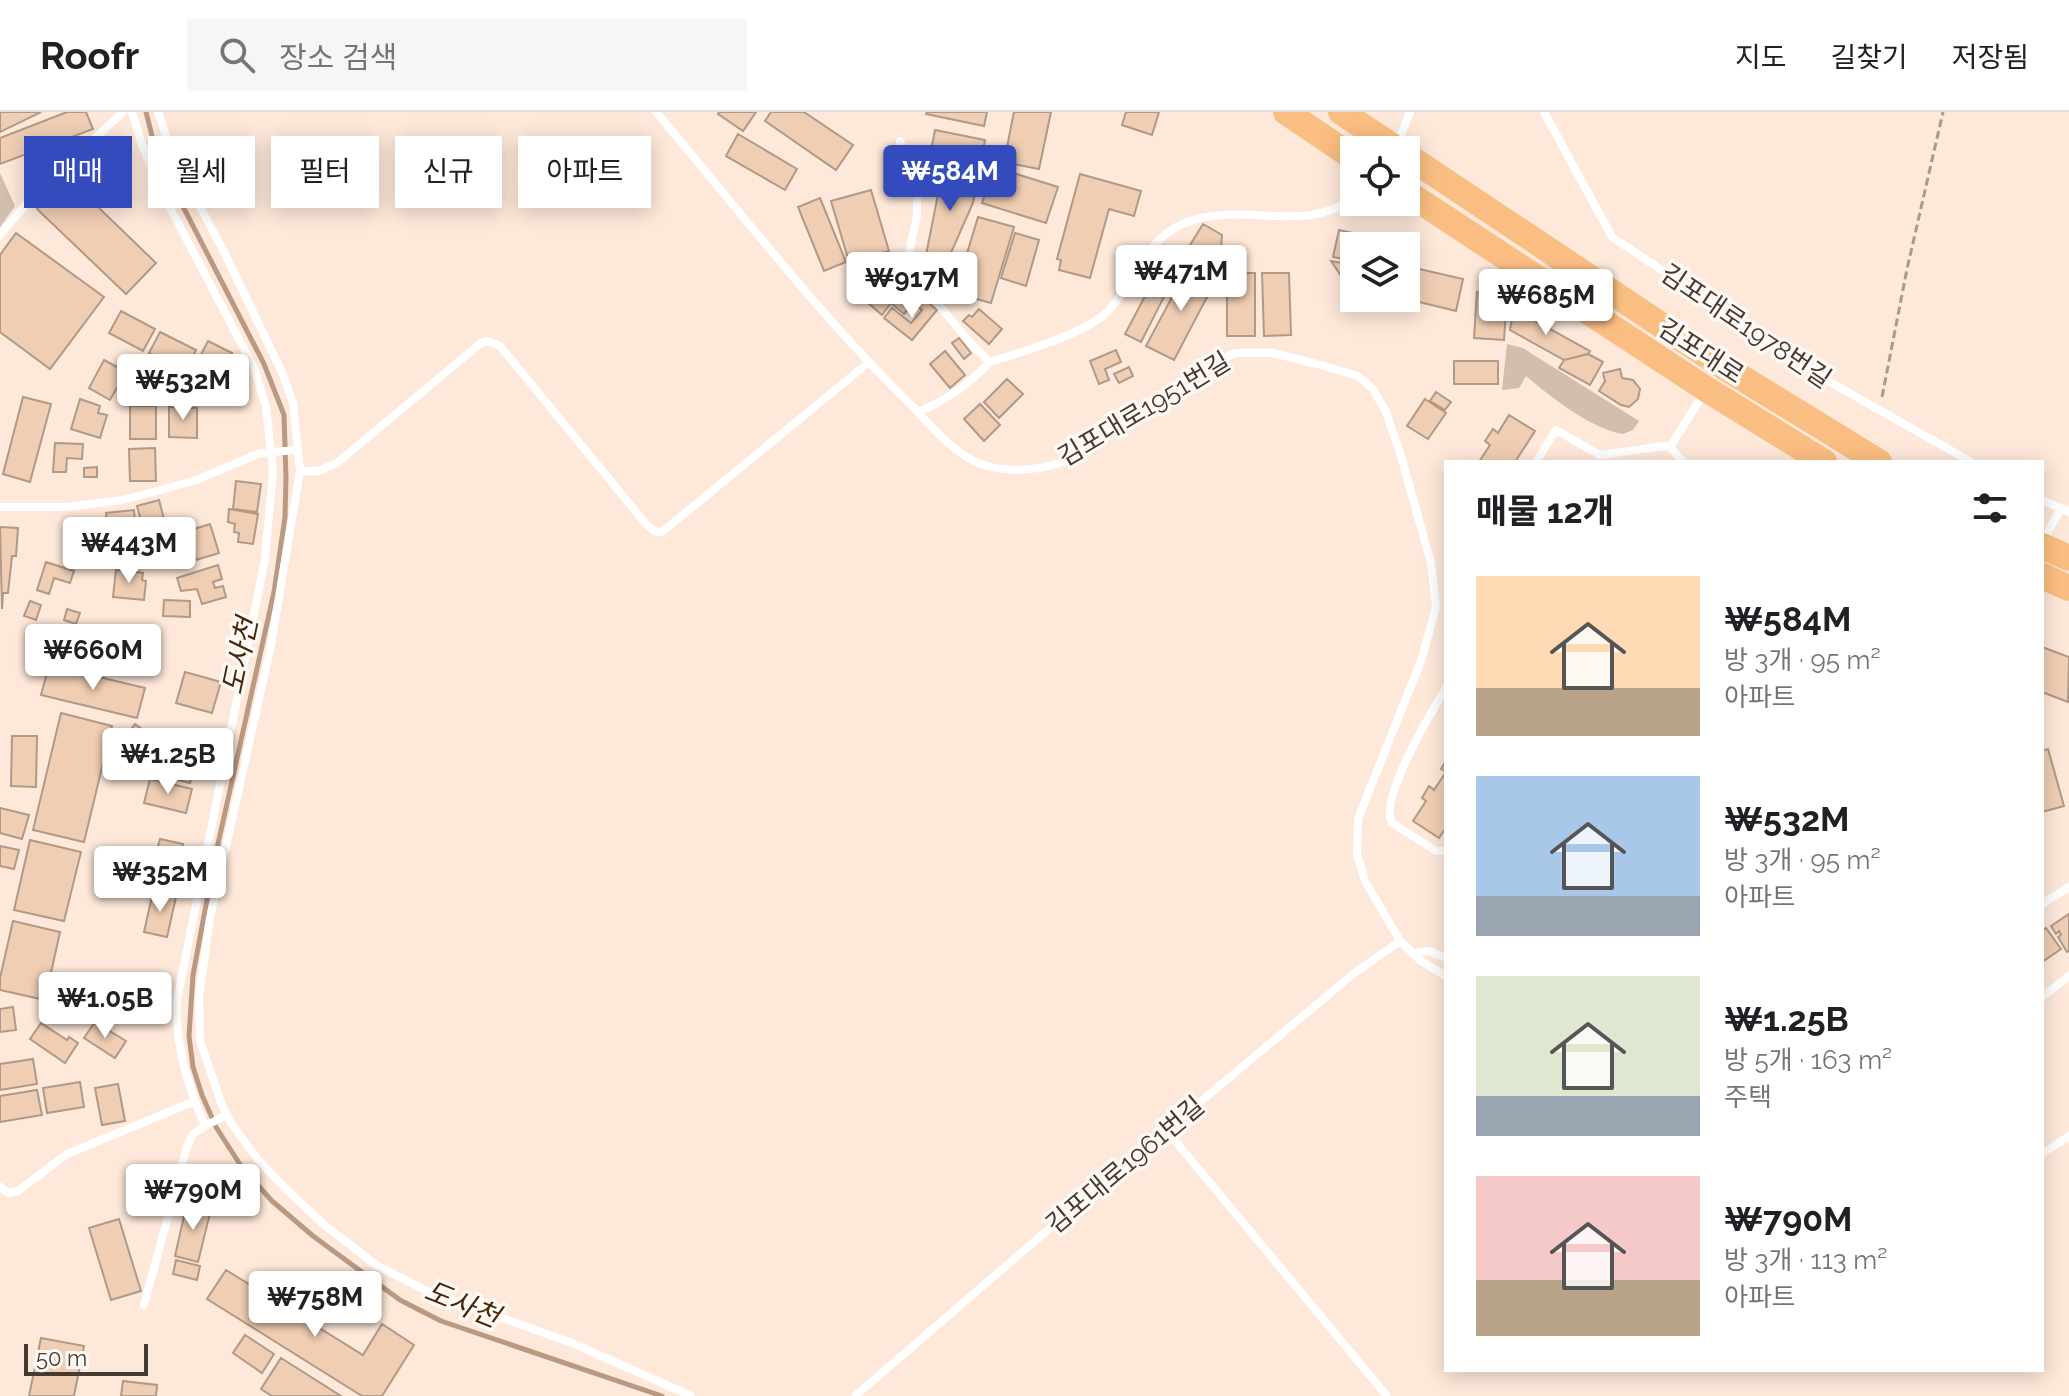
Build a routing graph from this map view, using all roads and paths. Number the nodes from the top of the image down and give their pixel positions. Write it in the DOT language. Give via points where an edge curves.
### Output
graph roads {
  1 [pos="123,112"];
  2 [pos="132,112"];
  3 [pos="158,112"];
  4 [pos="656,112"];
  5 [pos="1286,112"];
  6 [pos="1341,112"];
  7 [pos="1410,112"];
  8 [pos="1544,112"];
  9 [pos="1943,112"];
  10 [pos="1376,136"];
  11 [pos="1403,136"];
  12 [pos="900,141"];
  13 [pos="1340,149"];
  14 [pos="1420,166"];
  15 [pos="1420,201"];
  16 [pos="1340,207"];
  17 [pos="0,235"];
  18 [pos="990,362"];
  19 [pos="868,363"];
  20 [pos="1721,365"];
  21 [pos="1706,389"];
  22 [pos="918,412"];
  23 [pos="1879,412"];
  24 [pos="1670,447"];
  25 [pos="275,450"];
  26 [pos="295,450"];
  27 [pos="1537,460"];
  28 [pos="1681,460"];
  29 [pos="1821,460"];
  30 [pos="1876,460"];
  31 [pos="1967,460"];
  32 [pos="300,471"];
  33 [pos="2044,501"];
  34 [pos="0,507"];
  35 [pos="2065,511"];
  36 [pos="2044,541"];
  37 [pos="2044,545"];
  38 [pos="2069,558"];
  39 [pos="2044,577"];
  40 [pos="2069,588"];
  41 [pos="1444,691"];
  42 [pos="1444,851"];
  43 [pos="2069,887"];
  44 [pos="2044,903"];
  45 [pos="1400,941"];
  46 [pos="1412,953"];
  47 [pos="1444,957"];
  48 [pos="1444,975"];
  49 [pos="2069,976"];
  50 [pos="2044,995"];
  51 [pos="195,1101"];
  52 [pos="224,1116"];
  53 [pos="207,1124"];
  54 [pos="1167,1131"];
  55 [pos="2069,1136"];
  56 [pos="2044,1153"];
  57 [pos="0,1187"];
  58 [pos="144,1305"];
  59 [pos="691,1396"];
  60 [pos="855,1396"];
  61 [pos="1387,1396"];
  1 -- 17 [label="lane" via="33,196"];
  2 -- 25 [label="lane" via="163,194 255,370"];
  3 -- 26 [label="lane" via="172,154 282,372 293,403"];
  4 -- 19 [label="lane, 김포대로1951번길"];
  5 -- 13 [label="main road"];
  6 -- 10 [label="main road, 김포대로"];
  7 -- 11 [label="lane"];
  8 -- 23 [label="lane, 김포대로1978번길" via="1612,237"];
  9 -- 23 [label="path"];
  12 -- 18 [label="lane" via="917,190 910,270"];
  14 -- 20 [label="main road, 김포대로"];
  15 -- 21 [label="main road, 김포대로"];
  16 -- 18 [label="lane" via="1314,216 1232,213 1184,223 1160,237 1099,318"];
  18 -- 22 [label="lane" via="952,396"];
  19 -- 22 [label="lane, 김포대로1951번길"];
  19 -- 32 [label="lane" via="662,532 646,524 495,343 481,343 337,463"];
  20 -- 21 [label="lane"];
  20 -- 30 [label="main road, 김포대로"];
  21 -- 24 [label="lane"];
  21 -- 29 [label="main road, 김포대로"];
  22 -- 45 [label="lane, 김포대로1951번길" via="976,462 1032,469 1063,462 1204,367 1235,353 1273,353 1365,380 1392,429 1436,594 1422,658 1356,828 1365,881"];
  23 -- 31 [label="lane, 김포대로1978번길"];
  24 -- 27 [label="lane" via="1600,455 1556,430"];
  24 -- 28 [label="lane"];
  25 -- 26 [label="lane"];
  25 -- 34 [label="lane" via="142,496 67,507"];
  25 -- 51 [label="lane" via="265,559 177,1000 180,1057"];
  26 -- 32 [label="lane"];
  32 -- 52 [label="lane" via="271,645 210,918 199,997 200,1041"];
  33 -- 35 [label="lane"];
  35 -- 36 [label="lane"];
  37 -- 38 [label="main road"];
  39 -- 40 [label="main road"];
  41 -- 42 [label="lane" via="1413,741 1388,815 1392,823"];
  43 -- 44 [label="lane"];
  45 -- 46 [label="lane, 김포대로1951번길"];
  45 -- 54 [label="lane, 김포대로1961번길"];
  46 -- 47 [label="lane" via="1429,951"];
  46 -- 48 [label="lane, 김포대로1951번길"];
  49 -- 50 [label="lane"];
  51 -- 53 [label="lane"];
  51 -- 57 [label="lane" via="67,1154 18,1191 8,1193"];
  52 -- 53 [label="lane"];
  52 -- 59 [label="lane" via="285,1188 376,1265 427,1291 572,1343"];
  53 -- 58 [label="lane" via="193,1134 187,1147"];
  54 -- 60 [label="lane, 김포대로1961번길"];
  54 -- 61 [label="lane"];
  55 -- 56 [label="lane"];
}
